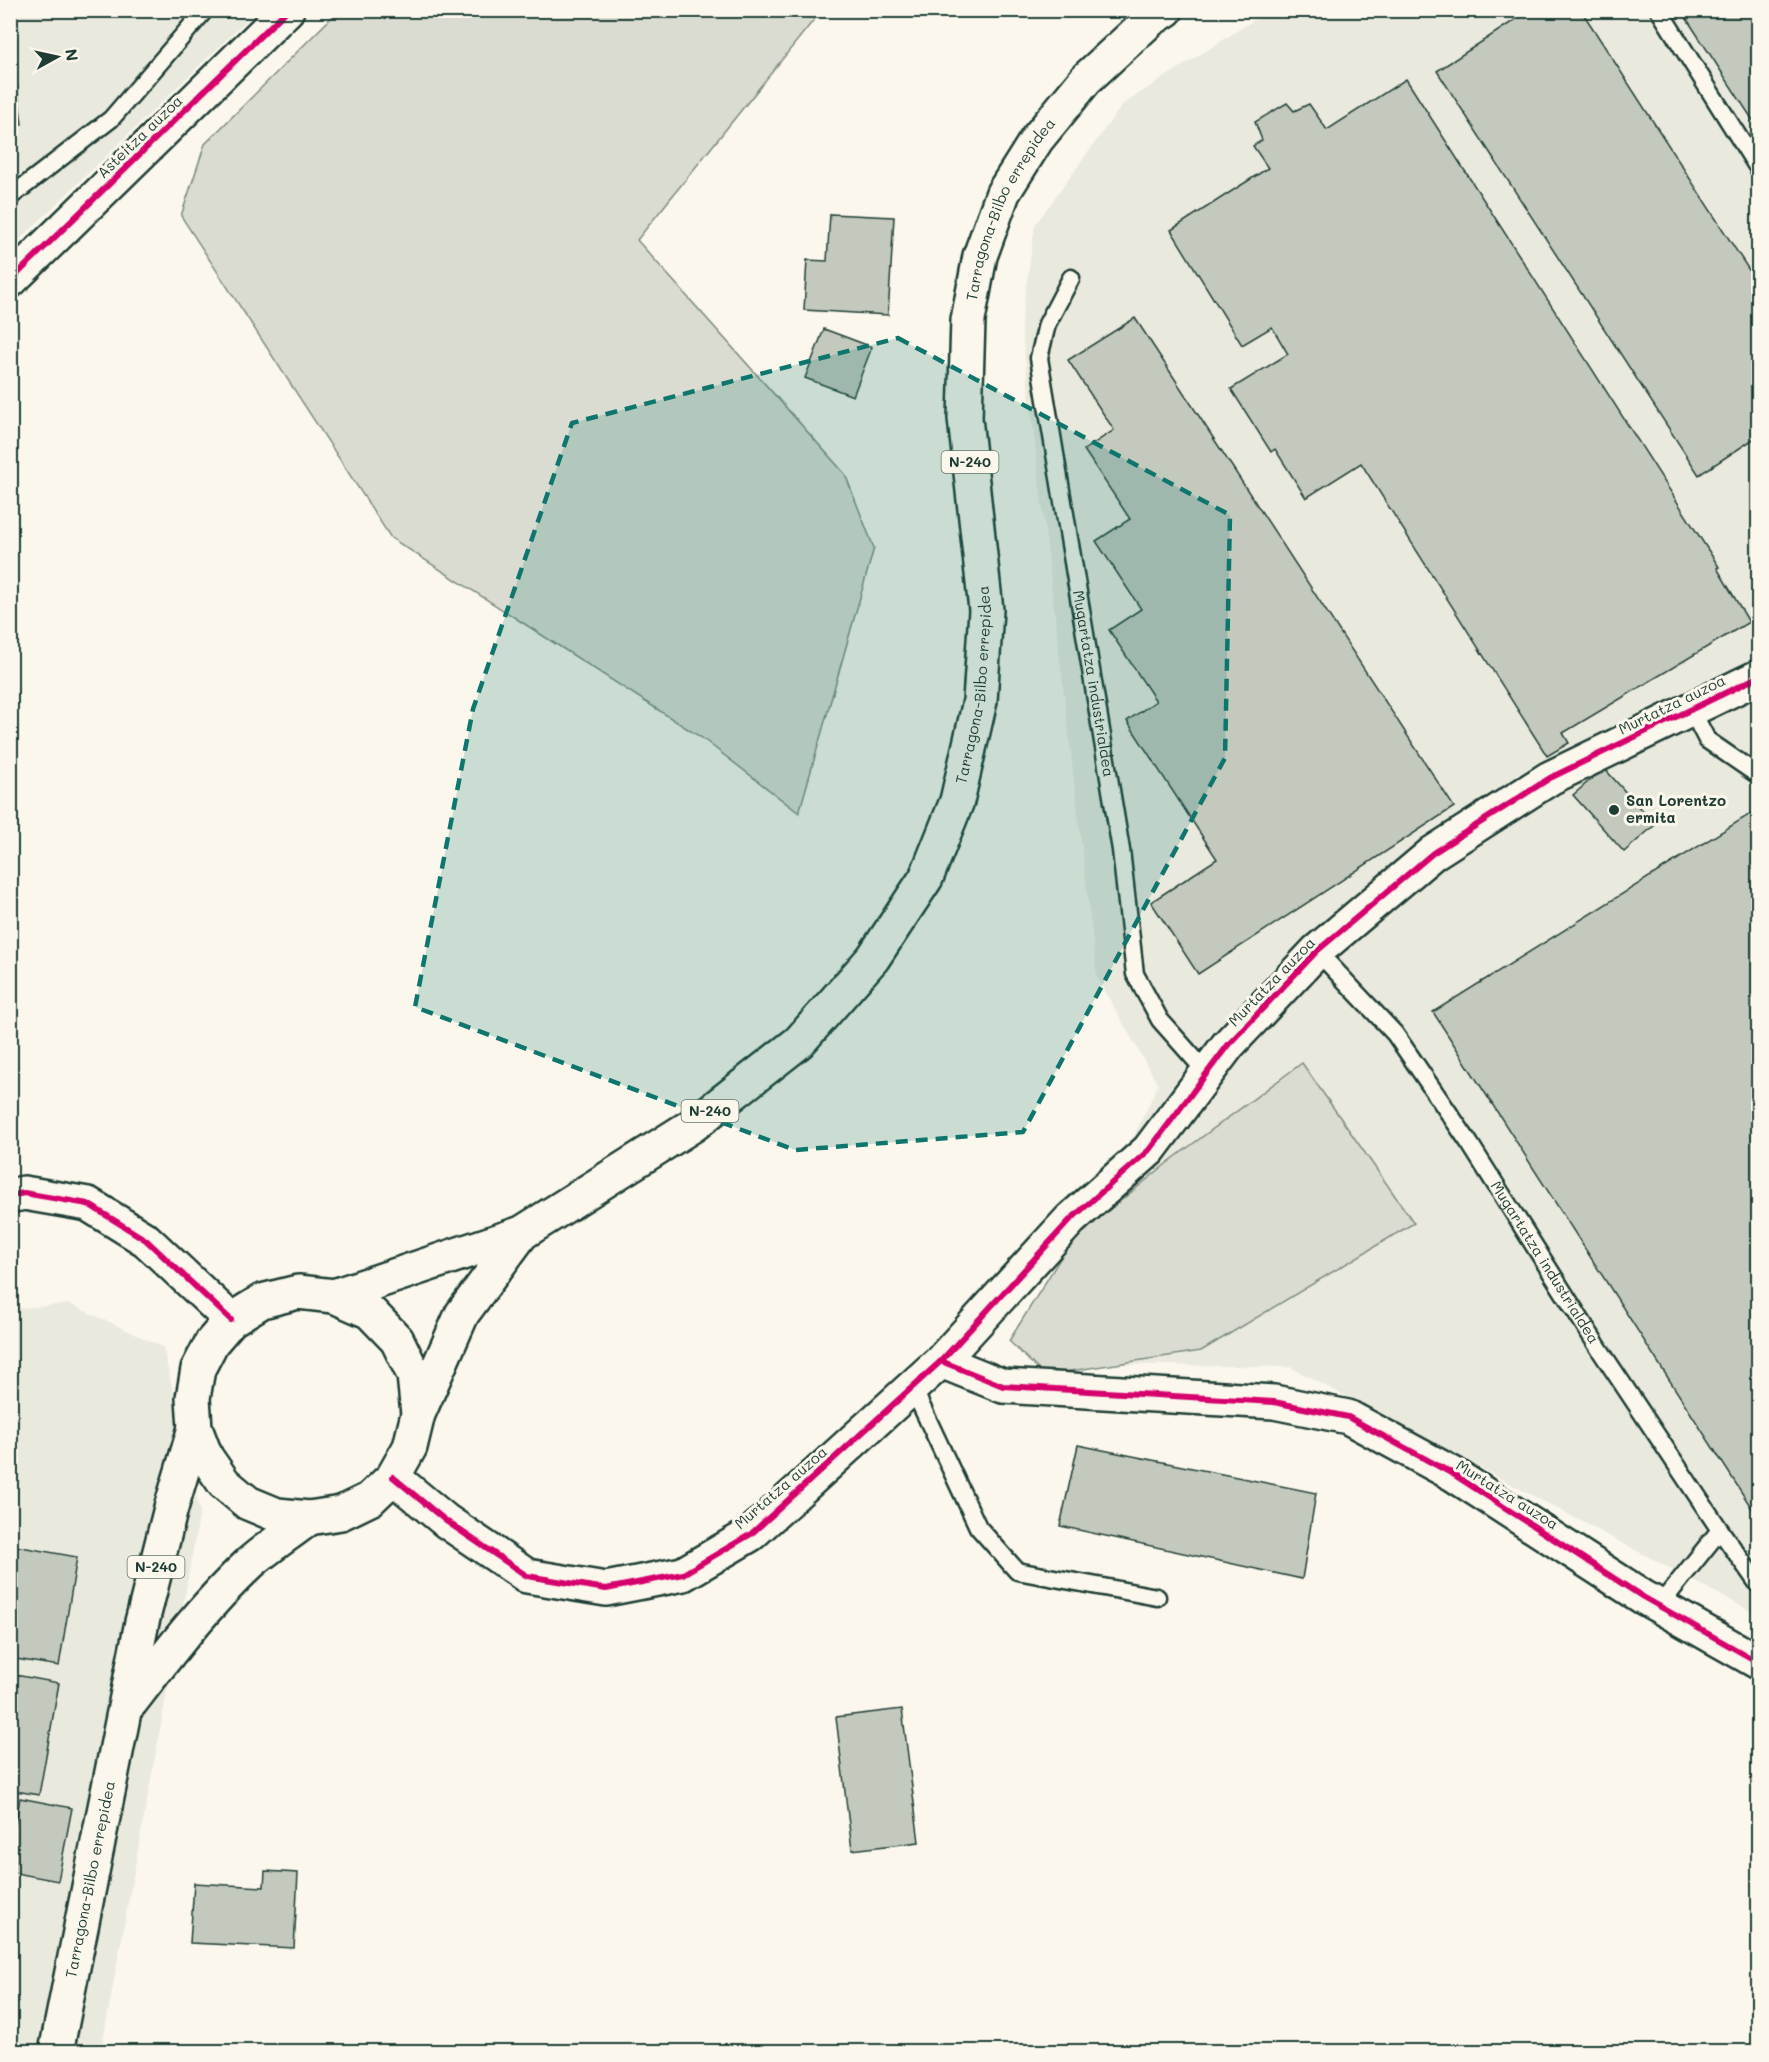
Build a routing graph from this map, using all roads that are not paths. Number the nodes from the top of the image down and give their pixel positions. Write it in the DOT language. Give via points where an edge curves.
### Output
graph roads {
  1 [pos="205,10"];
  2 [pos="287,10"];
  3 [pos="1166,10"];
  4 [pos="1659,10"];
  5 [pos="1758,168"];
  6 [pos="10,197"];
  7 [pos="1071,278"];
  8 [pos="10,281"];
  9 [pos="1758,676"];
  10 [pos="1691,709"];
  11 [pos="1758,775"];
  12 [pos="1317,951"];
  13 [pos="1207,1073"];
  14 [pos="10,1196"];
  15 [pos="522,1233"];
  16 [pos="334,1296"];
  17 [pos="231,1320"];
  18 [pos="941,1360"];
  19 [pos="912,1386"];
  20 [pos="418,1414"];
  21 [pos="195,1428"];
  22 [pos="393,1477"];
  23 [pos="309,1518"];
  24 [pos="1720,1530"];
  25 [pos="1758,1584"];
  26 [pos="1157,1597"];
  27 [pos="1659,1606"];
  28 [pos="1758,1662"];
  29 [pos="126,1709"];
  30 [pos="56,2052"];
  1 -- 6 [label="lane" via="111,118"];
  2 -- 8 [label="main road, Asteitza auzoa"];
  3 -- 15 [label="main road, Tarragona-Bilbo errepidea / N-240" via="1086,79 1037,139 1003,193 980,256 968,320 966,418 986,610 980,701 957,801 926,878 873,958 799,1042 693,1125"];
  4 -- 5 [label="lane"];
  7 -- 13 [label="lane, Mugartatza industrialdea" via="1047,324 1039,358 1121,850 1135,974 1160,1020"];
  9 -- 10 [label="main road, Murtatza auzoa"];
  10 -- 11 [label="lane" via="1707,740"];
  10 -- 12 [label="main road, Murtatza auzoa" via="1550,778 1433,853"];
  12 -- 13 [label="main road, Murtatza auzoa" via="1228,1045"];
  12 -- 24 [label="lane, Mugartatza industrialdea" via="1395,1034"];
  13 -- 18 [label="main road, Murtatza auzoa" via="1149,1150 1070,1221"];
  14 -- 17 [label="main road" via="24,1193 88,1204 146,1240"];
  15 -- 16 [label="main road, Tarragona-Bilbo errepidea / N-240"];
  15 -- 20 [label="main road, Tarragona-Bilbo errepidea / N-240" via="462,1314"];
  16 -- 17 [label="main road, Tarragona-Bilbo errepidea / N-240" via="289,1294 262,1301"];
  16 -- 20 [label="main road, Tarragona-Bilbo errepidea / N-240" via="370,1312 397,1340 414,1375"];
  17 -- 21 [label="main road, Tarragona-Bilbo errepidea / N-240" via="212,1342 198,1369 193,1398"];
  18 -- 19 [label="main road, Murtatza auzoa"];
  18 -- 27 [label="main road, Murtatza auzoa" via="1003,1386 1274,1402 1348,1417 1453,1474"];
  19 -- 22 [label="main road, Murtatza auzoa" via="751,1534 683,1574 606,1589 527,1576 446,1521"];
  19 -- 26 [label="lane" via="978,1527 1017,1571"];
  20 -- 22 [label="main road, Tarragona-Bilbo errepidea / N-240" via="410,1447"];
  21 -- 23 [label="main road, Tarragona-Bilbo errepidea / N-240" via="206,1457 224,1483 248,1503 277,1515"];
  21 -- 29 [label="main road, Tarragona-Bilbo errepidea / N-240" via="142,1622"];
  22 -- 23 [label="main road, Tarragona-Bilbo errepidea / N-240" via="370,1498 341,1513"];
  23 -- 29 [label="main road, Tarragona-Bilbo errepidea / N-240" via="251,1563 210,1605"];
  24 -- 25 [label="lane, Mugartatza industrialdea"];
  24 -- 27 [label="lane"];
  27 -- 28 [label="main road, Murtatza auzoa"];
  29 -- 30 [label="main road, Tarragona-Bilbo errepidea / N-240"];
}
